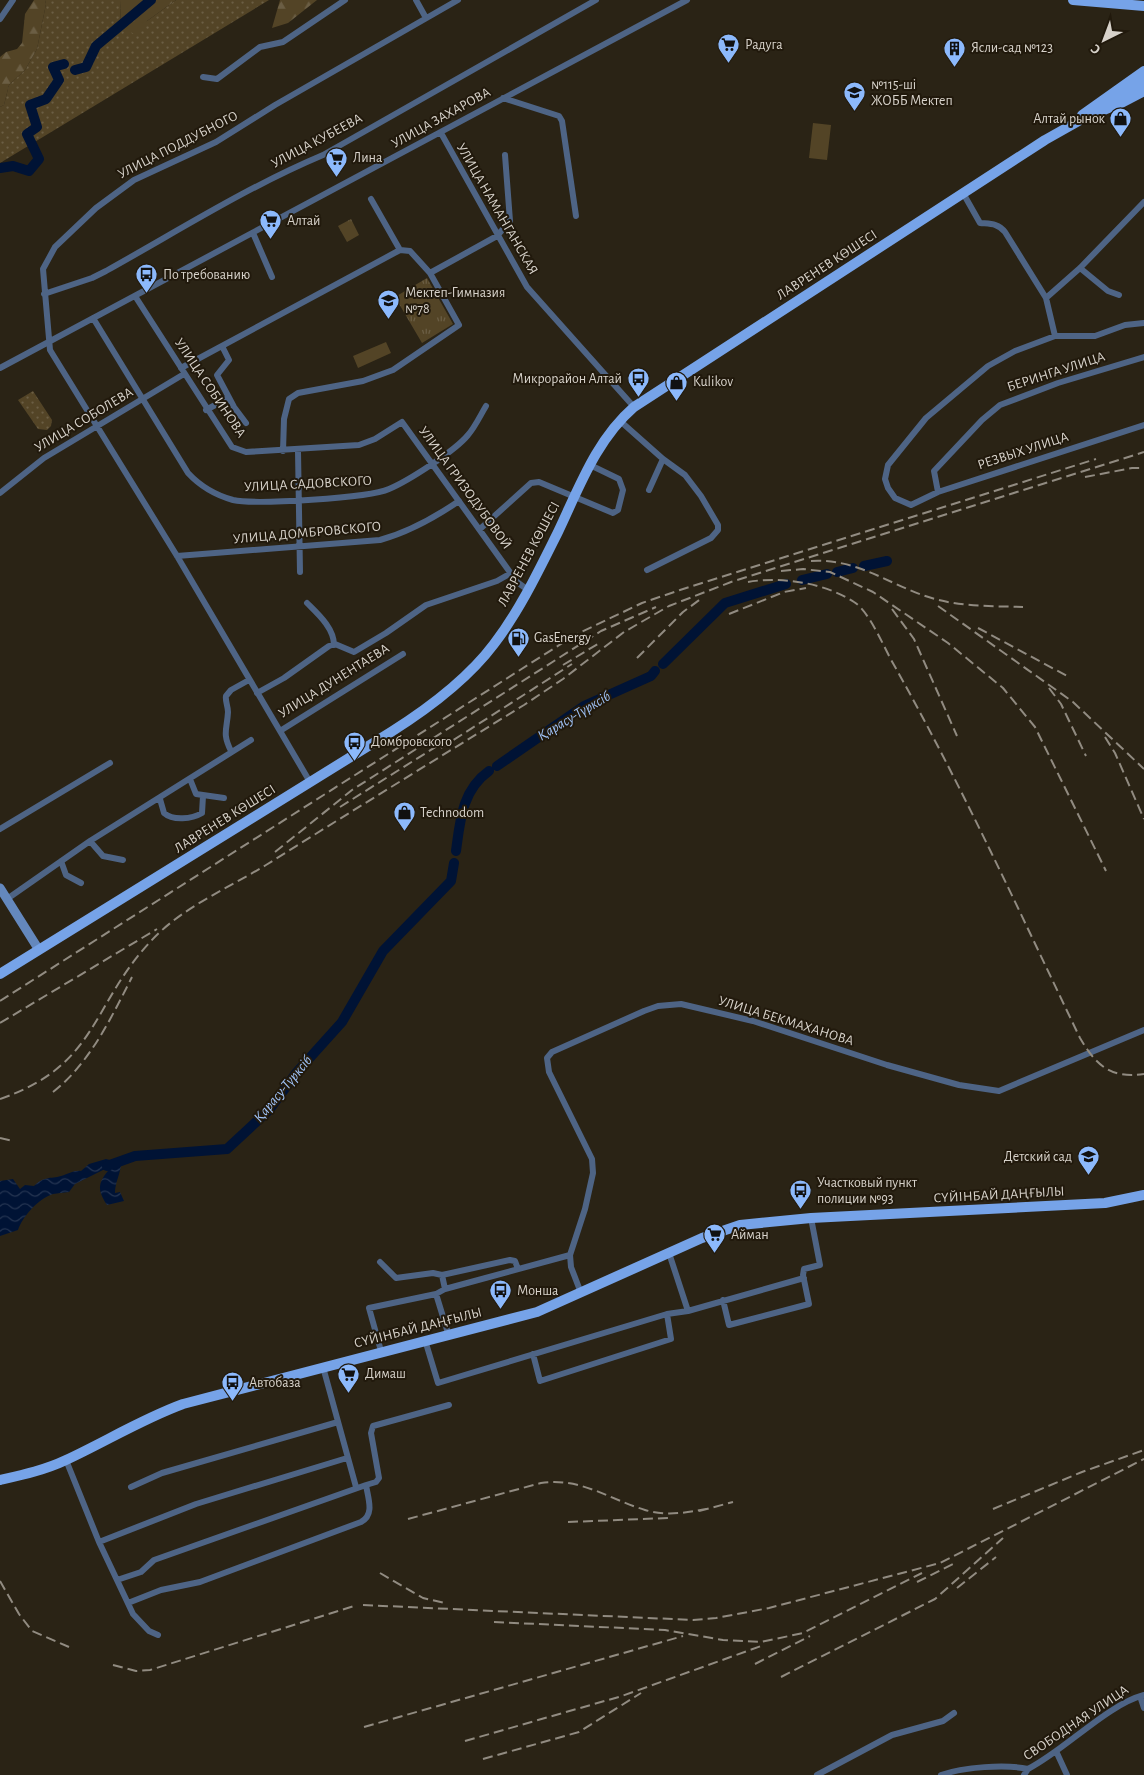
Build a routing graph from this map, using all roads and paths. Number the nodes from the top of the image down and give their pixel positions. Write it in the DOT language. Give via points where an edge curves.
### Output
graph roads {
  1 [pos="13,0"];
  2 [pos="345,0"];
  3 [pos="416,0"];
  4 [pos="458,0"];
  5 [pos="596,0"];
  6 [pos="686,0"];
  7 [pos="1072,0"];
  8 [pos="1128,4"];
  9 [pos="1144,6"];
  10 [pos="1144,12"];
  11 [pos="426,18"];
  12 [pos="0,19"];
  13 [pos="1144,71"];
  14 [pos="203,76"];
  15 [pos="1144,80"];
  16 [pos="1144,91"];
  17 [pos="503,98"];
  18 [pos="1084,118"];
  19 [pos="1064,129"];
  20 [pos="440,133"];
  21 [pos="505,155"];
  22 [pos="962,193"];
  23 [pos="371,199"];
  24 [pos="1144,202"];
  25 [pos="576,216"];
  26 [pos="253,233"];
  27 [pos="497,236"];
  28 [pos="400,250"];
  29 [pos="1080,268"];
  30 [pos="430,274"];
  31 [pos="272,277"];
  32 [pos="44,294"];
  33 [pos="1119,295"];
  34 [pos="135,296"];
  35 [pos="1046,298"];
  36 [pos="93,318"];
  37 [pos="1144,323"];
  38 [pos="1055,336"];
  39 [pos="49,341"];
  40 [pos="222,346"];
  41 [pos="1144,357"];
  42 [pos="0,368"];
  43 [pos="182,371"];
  44 [pos="228,398"];
  45 [pos="142,399"];
  46 [pos="486,406"];
  47 [pos="634,407"];
  48 [pos="206,410"];
  49 [pos="619,420"];
  50 [pos="402,422"];
  51 [pos="246,423"];
  52 [pos="1144,425"];
  53 [pos="96,426"];
  54 [pos="298,450"];
  55 [pos="284,451"];
  56 [pos="663,459"];
  57 [pos="433,463"];
  58 [pos="590,465"];
  59 [pos="649,490"];
  60 [pos="938,492"];
  61 [pos="0,493"];
  62 [pos="574,497"];
  63 [pos="300,500"];
  64 [pos="459,501"];
  65 [pos="911,505"];
  66 [pos="480,529"];
  67 [pos="301,547"];
  68 [pos="177,556"];
  69 [pos="647,570"];
  70 [pos="300,572"];
  71 [pos="511,573"];
  72 [pos="528,590"];
  73 [pos="307,603"];
  74 [pos="334,645"];
  75 [pos="403,654"];
  76 [pos="250,680"];
  77 [pos="257,693"];
  78 [pos="280,731"];
  79 [pos="251,740"];
  80 [pos="231,751"];
  81 [pos="110,763"];
  82 [pos="190,779"];
  83 [pos="310,782"];
  84 [pos="202,796"];
  85 [pos="224,798"];
  86 [pos="160,799"];
  87 [pos="0,829"];
  88 [pos="90,841"];
  89 [pos="124,860"];
  90 [pos="62,861"];
  91 [pos="81,883"];
  92 [pos="0,888"];
  93 [pos="7,899"];
  94 [pos="38,950"];
  95 [pos="0,974"];
  96 [pos="1144,1030"];
  97 [pos="1144,1195"];
  98 [pos="811,1218"];
  99 [pos="669,1253"];
  100 [pos="570,1255"];
  101 [pos="380,1262"];
  102 [pos="518,1269"];
  103 [pos="442,1275"];
  104 [pos="804,1278"];
  105 [pos="445,1290"];
  106 [pos="581,1293"];
  107 [pos="436,1294"];
  108 [pos="723,1300"];
  109 [pos="688,1311"];
  110 [pos="667,1314"];
  111 [pos="448,1333"];
  112 [pos="425,1340"];
  113 [pos="381,1351"];
  114 [pos="533,1354"];
  115 [pos="323,1367"];
  116 [pos="449,1405"];
  117 [pos="338,1422"];
  118 [pos="347,1458"];
  119 [pos="66,1460"];
  120 [pos="0,1480"];
  121 [pos="366,1485"];
  122 [pos="131,1486"];
  123 [pos="356,1487"];
  124 [pos="99,1542"];
  125 [pos="117,1580"];
  126 [pos="128,1603"];
  127 [pos="158,1636"];
  128 [pos="1142,1695"];
  129 [pos="1144,1708"];
  130 [pos="954,1713"];
  131 [pos="1056,1752"];
  132 [pos="1028,1769"];
  133 [pos="817,1775"];
  134 [pos="941,1775"];
  135 [pos="1024,1775"];
  136 [pos="1067,1775"];
  1 -- 12 [label="street"];
  2 -- 14 [label="street" via="283,42 260,46 217,79"];
  3 -- 11 [label="street"];
  4 -- 11 [label="street, УЛИЦА ПОДДУБНОГО"];
  5 -- 32 [label="street, УЛИЦА КУБЕЕВА" via="322,155 285,171 99,275"];
  6 -- 17 [label="street, УЛИЦА ЗАХАРОВА"];
  7 -- 8 [label="main road"];
  8 -- 9 [label="main road"];
  8 -- 10 [label="main road"];
  11 -- 32 [label="street, УЛИЦА ПОДДУБНОГО" via="216,142 134,180 113,194 62,241 48,259 43,269"];
  13 -- 19 [label="main road, ЛАВРЕНЕВ КӨШЕСІ"];
  15 -- 18 [label="main road"];
  16 -- 18 [label="main road, ЛАВРЕНЕВ КӨШЕСІ"];
  17 -- 20 [label="street, УЛИЦА ЗАХАРОВА"];
  17 -- 25 [label="street" via="559,116"];
  18 -- 19 [label="main road, ЛАВРЕНЕВ КӨШЕСІ"];
  19 -- 22 [label="main road, ЛАВРЕНЕВ КӨШЕСІ"];
  20 -- 26 [label="street, УЛИЦА ЗАХАРОВА"];
  20 -- 27 [label="street, УЛИЦА НАМАНГАНСКАЯ"];
  21 -- 27 [label="street" via="510,221"];
  22 -- 35 [label="street" via="980,223 1001,227"];
  22 -- 47 [label="main road, ЛАВРЕНЕВ КӨШЕСІ"];
  23 -- 28 [label="street"];
  24 -- 29 [label="street"];
  26 -- 31 [label="street"];
  26 -- 34 [label="street, УЛИЦА ЗАХАРОВА"];
  27 -- 30 [label="street"];
  27 -- 47 [label="street, УЛИЦА НАМАНГАНСКАЯ" via="527,287"];
  28 -- 30 [label="street" via="410,251"];
  28 -- 40 [label="street, УЛИЦА СОБОЛЕВА"];
  29 -- 33 [label="street" via="1108,291"];
  29 -- 35 [label="street"];
  30 -- 55 [label="street" via="459,325 393,370 363,381 298,393 289,399 284,419"];
  32 -- 39 [label="street, УЛИЦА ПОДДУБНОГО"];
  34 -- 36 [label="street, УЛИЦА ЗАХАРОВА"];
  34 -- 43 [label="street, УЛИЦА СОБИНОВА"];
  35 -- 38 [label="street"];
  36 -- 39 [label="street, УЛИЦА ЗАХАРОВА"];
  36 -- 45 [label="street, УЛИЦА САДОВСКОГО"];
  37 -- 38 [label="street, БЕРИНГА УЛИЦА" via="1125,325 1095,336"];
  38 -- 65 [label="street, БЕРИНГА УЛИЦА" via="1015,351 988,366 926,418 888,465 885,480 895,498"];
  39 -- 42 [label="street, УЛИЦА ЗАХАРОВА"];
  39 -- 53 [label="street" via="50,350"];
  40 -- 43 [label="street, УЛИЦА СОБОЛЕВА"];
  40 -- 44 [label="street" via="229,360 217,376"];
  41 -- 60 [label="street, БЕРИНГА УЛИЦА" via="1058,383 1000,405 934,471"];
  43 -- 45 [label="street, УЛИЦА СОБОЛЕВА"];
  43 -- 48 [label="street, УЛИЦА СОБИНОВА"];
  44 -- 48 [label="street"];
  44 -- 51 [label="street"];
  45 -- 53 [label="street, УЛИЦА СОБОЛЕВА"];
  45 -- 63 [label="street, УЛИЦА САДОВСКОГО" via="188,473 210,492 236,500"];
  46 -- 57 [label="street, УЛИЦА САДОВСКОГО" via="467,436"];
  47 -- 49 [label="main road, ЛАВРЕНЕВ КӨШЕСІ"];
  48 -- 55 [label="street, УЛИЦА СОБИНОВА" via="228,444 236,449 246,452"];
  49 -- 56 [label="street"];
  49 -- 58 [label="main road, ЛАВРЕНЕВ КӨШЕСІ"];
  50 -- 54 [label="street, УЛИЦА СОБИНОВА" via="359,445"];
  50 -- 57 [label="street, УЛИЦА ГРИЗОДУБОВОЙ"];
  52 -- 60 [label="street, РЕЗВЫХ УЛИЦА"];
  53 -- 61 [label="street, УЛИЦА СОБОЛЕВА" via="31,467"];
  53 -- 68 [label="street"];
  54 -- 55 [label="street, УЛИЦА СОБИНОВА"];
  54 -- 63 [label="street"];
  56 -- 59 [label="street"];
  56 -- 69 [label="street" via="685,475 698,491 715,518 718,530 711,538"];
  57 -- 63 [label="street, УЛИЦА САДОВСКОГО" via="388,490"];
  57 -- 64 [label="street, УЛИЦА ГРИЗОДУБОВОЙ"];
  58 -- 62 [label="main road, ЛАВРЕНЕВ КӨШЕСІ"];
  58 -- 62 [label="street" via="618,479 623,490 618,510 613,513"];
  60 -- 65 [label="street, РЕЗВЫХ УЛИЦА"];
  62 -- 66 [label="street" via="539,482 531,483"];
  62 -- 72 [label="main road, ЛАВРЕНЕВ КӨШЕСІ"];
  63 -- 67 [label="street"];
  64 -- 66 [label="street, УЛИЦА ГРИЗОДУБОВОЙ"];
  64 -- 67 [label="street, УЛИЦА ДОМБРОВСКОГО" via="398,535 380,540"];
  66 -- 71 [label="street, УЛИЦА ГРИЗОДУБОВОЙ"];
  67 -- 68 [label="street, УЛИЦА ДОМБРОВСКОГО"];
  67 -- 70 [label="street"];
  68 -- 76 [label="street"];
  71 -- 72 [label="street, УЛИЦА ГРИЗОДУБОВОЙ"];
  71 -- 74 [label="street" via="497,581 426,605 354,652"];
  72 -- 83 [label="main road, ЛАВРЕНЕВ КӨШЕСІ" via="494,644 442,697"];
  73 -- 74 [label="street" via="322,617 334,637"];
  74 -- 77 [label="street"];
  75 -- 78 [label="street, УЛИЦА ДУНЕНТАЕВА"];
  76 -- 77 [label="street"];
  76 -- 80 [label="street" via="226,696 228,710 224,731"];
  77 -- 78 [label="street"];
  78 -- 83 [label="street"];
  79 -- 80 [label="street"];
  80 -- 82 [label="street"];
  81 -- 87 [label="street"];
  82 -- 84 [label="street" via="196,794"];
  82 -- 86 [label="street"];
  83 -- 94 [label="main road, ЛАВРЕНЕВ КӨШЕСІ"];
  84 -- 85 [label="street"];
  84 -- 86 [label="street" via="202,812 197,816 176,818 164,813"];
  86 -- 88 [label="street"];
  88 -- 89 [label="street" via="103,856"];
  88 -- 90 [label="street"];
  90 -- 91 [label="street" via="66,875"];
  90 -- 93 [label="street"];
  92 -- 93 [label="street"];
  93 -- 94 [label="street"];
  94 -- 95 [label="main road, ЛАВРЕНЕВ КӨШЕСІ"];
  96 -- 100 [label="street, УЛИЦА БЕКМАХАНОВА" via="1022,1083 991,1091 887,1065 753,1021 681,1004 644,1011 552,1052 547,1058 549,1072 592,1160 593,1173 585,1209"];
  97 -- 98 [label="main road, СҮЙІНБАЙ ДАҢҒЫЛЫ" via="1105,1204"];
  98 -- 99 [label="main road, СҮЙІНБАЙ ДАҢҒЫЛЫ" via="740,1225"];
  98 -- 104 [label="street" via="820,1265 804,1269"];
  99 -- 106 [label="main road, СҮЙІНБАЙ ДАҢҒЫЛЫ"];
  99 -- 109 [label="street"];
  100 -- 102 [label="street"];
  100 -- 106 [label="street"];
  101 -- 103 [label="street" via="396,1278"];
  102 -- 103 [label="street" via="513,1260"];
  102 -- 105 [label="street"];
  103 -- 105 [label="street"];
  104 -- 108 [label="street"];
  104 -- 108 [label="street" via="809,1304 800,1307 729,1325"];
  105 -- 107 [label="street"];
  106 -- 111 [label="main road, СҮЙІНБАЙ ДАҢҒЫЛЫ" via="537,1312"];
  107 -- 111 [label="street"];
  107 -- 113 [label="street" via="369,1308"];
  108 -- 109 [label="street"];
  109 -- 110 [label="street"];
  110 -- 114 [label="street"];
  110 -- 114 [label="street" via="670,1338 540,1381"];
  111 -- 112 [label="main road, СҮЙІНБАЙ ДАҢҒЫЛЫ"];
  112 -- 113 [label="main road, СҮЙІНБАЙ ДАҢҒЫЛЫ"];
  112 -- 114 [label="street" via="438,1383"];
  113 -- 115 [label="main road, СҮЙІНБАЙ ДАҢҒЫЛЫ"];
  115 -- 117 [label="street"];
  115 -- 119 [label="main road, СҮЙІНБАЙ ДАҢҒЫЛЫ" via="183,1404 142,1420"];
  116 -- 121 [label="street" via="373,1426 371,1433 379,1478"];
  117 -- 118 [label="street"];
  117 -- 122 [label="street"];
  118 -- 123 [label="street"];
  118 -- 124 [label="street" via="196,1504"];
  119 -- 120 [label="main road, СҮЙІНБАЙ ДАҢҒЫЛЫ"];
  119 -- 124 [label="street"];
  121 -- 123 [label="street"];
  121 -- 126 [label="street" via="368,1519 200,1582 161,1590"];
  123 -- 125 [label="street" via="154,1560 141,1572"];
  124 -- 125 [label="street"];
  125 -- 126 [label="street"];
  126 -- 127 [label="street" via="140,1622"];
  128 -- 129 [label="street"];
  128 -- 131 [label="street, СВОБОДНАЯ УЛИЦА"];
  130 -- 133 [label="street" via="943,1721 892,1735"];
  131 -- 132 [label="street, СВОБОДНАЯ УЛИЦА"];
  131 -- 136 [label="street"];
  132 -- 134 [label="street" via="1017,1766 952,1771"];
  132 -- 135 [label="street, СВОБОДНАЯ УЛИЦА"];
}
